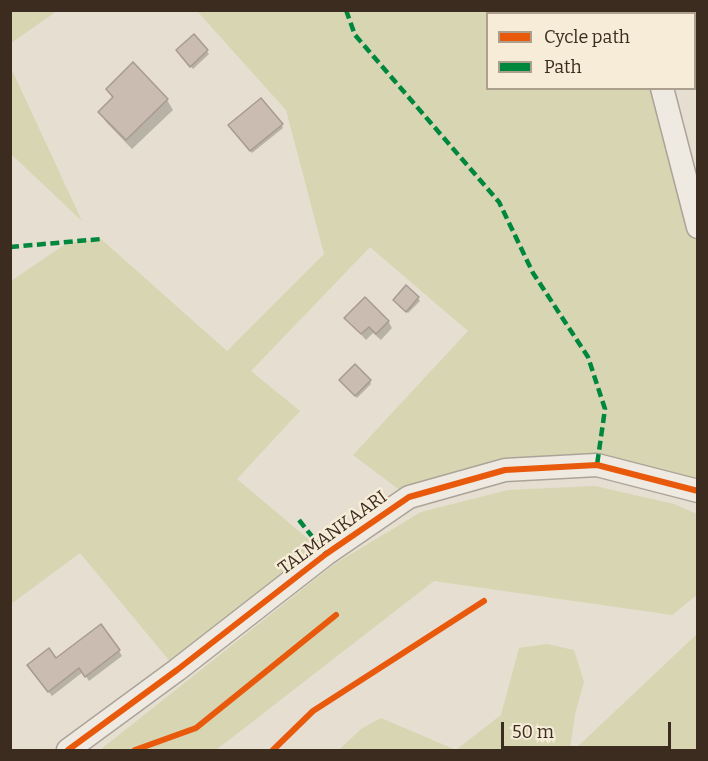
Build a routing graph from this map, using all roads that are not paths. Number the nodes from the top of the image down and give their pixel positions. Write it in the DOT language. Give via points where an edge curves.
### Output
graph roads {
  1 [pos="663,90"];
  2 [pos="698,227"];
  3 [pos="698,491"];
  4 [pos="68,750"];
  1 -- 2 [label="street"];
  3 -- 4 [label="street, TALMANKAARI" via="597,465 505,470 409,497 326,554"];
}
